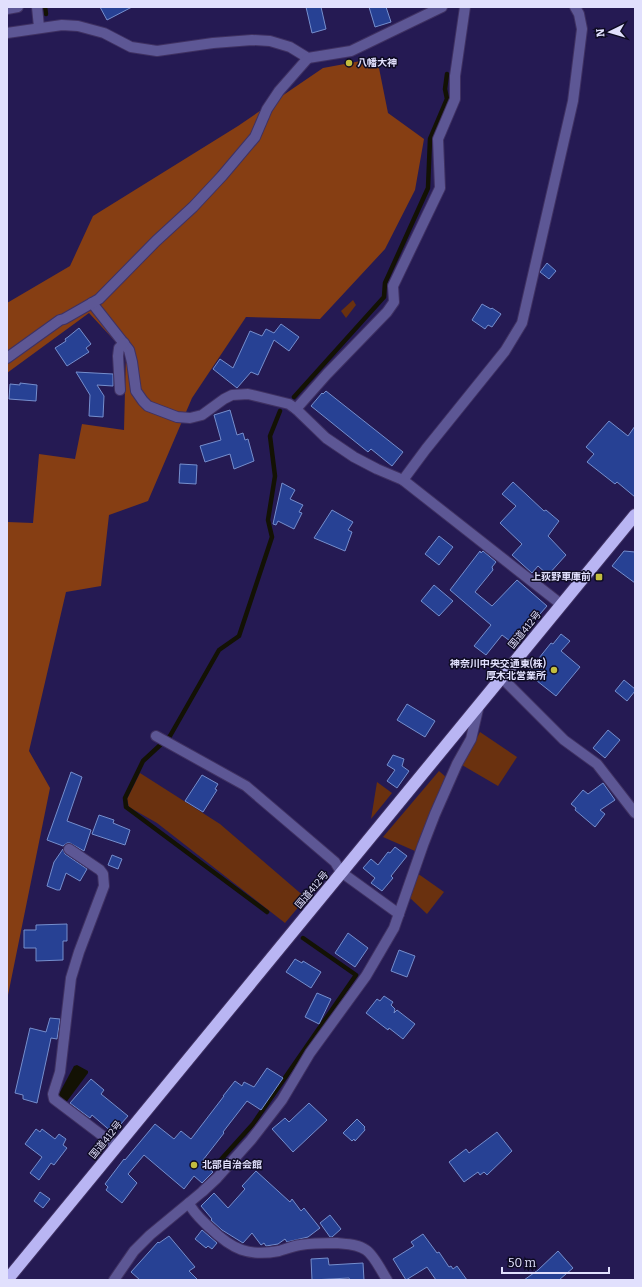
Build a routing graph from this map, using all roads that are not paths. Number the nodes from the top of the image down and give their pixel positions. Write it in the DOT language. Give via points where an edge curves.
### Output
graph roads {
  1 [pos="18,7"];
  2 [pos="37,7"];
  3 [pos="442,7"];
  4 [pos="465,7"];
  5 [pos="575,7"];
  6 [pos="7,9"];
  7 [pos="39,25"];
  8 [pos="7,32"];
  9 [pos="308,58"];
  10 [pos="92,303"];
  11 [pos="124,343"];
  12 [pos="7,358"];
  13 [pos="120,390"];
  14 [pos="296,409"];
  15 [pos="403,480"];
  16 [pos="635,515"];
  17 [pos="562,605"];
  18 [pos="502,678"];
  19 [pos="479,705"];
  20 [pos="157,737"];
  21 [pos="635,814"];
  22 [pos="69,849"];
  23 [pos="342,872"];
  24 [pos="399,914"];
  25 [pos="116,1146"];
  26 [pos="189,1203"];
  27 [pos="7,1280"];
  28 [pos="114,1280"];
  29 [pos="387,1280"];
  1 -- 6 [label="street"];
  2 -- 7 [label="street"];
  3 -- 9 [label="street" via="351,51"];
  4 -- 14 [label="street" via="455,76 455,99 438,139 440,188 393,286 394,302"];
  5 -- 15 [label="street" via="582,29 573,101 522,323 505,351"];
  7 -- 8 [label="street"];
  7 -- 9 [label="street" via="78,26 104,33 131,47 158,51 213,43 270,41 290,47"];
  9 -- 10 [label="street" via="279,91 267,109 255,137 222,176"];
  10 -- 11 [label="street"];
  10 -- 12 [label="street" via="60,320"];
  11 -- 13 [label="street" via="119,348 118,356"];
  11 -- 14 [label="street" via="129,350 135,386 139,396 148,406 177,417 190,418 202,415 232,395 248,394 289,404"];
  14 -- 15 [label="street" via="326,438 354,457"];
  15 -- 17 [label="street"];
  16 -- 17 [label="highway, 国道412号"];
  17 -- 18 [label="highway, 国道412号"];
  18 -- 19 [label="highway, 国道412号"];
  18 -- 21 [label="street" via="564,740 597,764"];
  19 -- 23 [label="highway, 国道412号"];
  19 -- 24 [label="street" via="471,739 435,814"];
  20 -- 23 [label="street" via="246,786 335,862"];
  22 -- 25 [label="street" via="100,870 104,886 71,978 60,1072 53,1094 54,1099"];
  23 -- 24 [label="street"];
  23 -- 25 [label="highway, 国道412号"];
  24 -- 26 [label="street" via="394,928 366,976 310,1053 272,1113 217,1178"];
  25 -- 27 [label="highway, 国道412号"];
  26 -- 28 [label="street" via="134,1251"];
  26 -- 29 [label="street" via="191,1210 220,1238 239,1249 264,1252 310,1244 354,1245 370,1253"];
}
